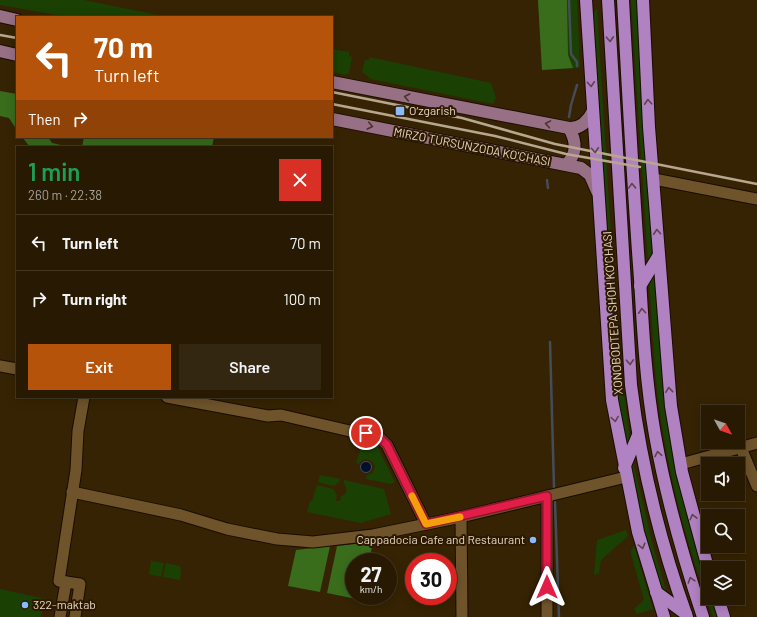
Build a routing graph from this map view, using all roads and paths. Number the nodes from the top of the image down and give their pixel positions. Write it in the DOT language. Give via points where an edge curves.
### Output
graph roads {
  1 [pos="586,0"];
  2 [pos="596,0"];
  3 [pos="608,0"];
  4 [pos="623,0"];
  5 [pos="643,0"];
  6 [pos="0,16"];
  7 [pos="586,17"];
  8 [pos="16,20"];
  9 [pos="0,51"];
  10 [pos="16,55"];
  11 [pos="333,82"];
  12 [pos="592,111"];
  13 [pos="333,119"];
  14 [pos="569,128"];
  15 [pos="566,165"];
  16 [pos="654,179"];
  17 [pos="598,193"];
  18 [pos="757,199"];
  19 [pos="659,255"];
  20 [pos="640,286"];
  21 [pos="645,344"];
  22 [pos="629,345"];
  23 [pos="0,366"];
  24 [pos="16,369"];
  25 [pos="84,398"];
  26 [pos="172,398"];
  27 [pos="638,435"];
  28 [pos="757,443"];
  29 [pos="745,447"];
  30 [pos="737,449"];
  31 [pos="741,449"];
  32 [pos="681,464"];
  33 [pos="625,473"];
  34 [pos="757,486"];
  35 [pos="72,492"];
  36 [pos="547,496"];
  37 [pos="461,517"];
  38 [pos="426,524"];
  39 [pos="706,561"];
  40 [pos="66,582"];
  41 [pos="656,592"];
  42 [pos="720,605"];
  43 [pos="687,616"];
  44 [pos="60,617"];
  45 [pos="75,617"];
  46 [pos="462,617"];
  47 [pos="547,617"];
  48 [pos="664,617"];
  49 [pos="703,617"];
  50 [pos="724,617"];
  1 -- 7 [label="highway"];
  2 -- 7 [label="highway"];
  3 -- 22 [label="highway, XONOBODTEPA SHOH KO'CHASI, one-way"];
  20 -- 4 [label="highway, one-way"];
  16 -- 5 [label="highway, one-way"];
  6 -- 8 [label="main road"];
  7 -- 12 [label="highway, one-way"];
  9 -- 10 [label="main road"];
  14 -- 11 [label="main road, one-way"];
  12 -- 14 [label="main road" via="582,125"];
  12 -- 17 [label="highway, one-way"];
  13 -- 15 [label="main road, MIRZO TURSUNZODA KO'CHASI, one-way"];
  14 -- 15 [label="main road" via="574,137 575,148 573,157"];
  15 -- 17 [label="main road, MIRZO TURSUNZODA KO'CHASI" via="581,168 588,173 594,180"];
  16 -- 18 [label="street"];
  19 -- 16 [label="highway, one-way"];
  17 -- 33 [label="highway, one-way" via="612,393"];
  19 -- 20 [label="highway"];
  32 -- 19 [label="highway, one-way" via="671,406"];
  21 -- 20 [label="highway, one-way"];
  21 -- 22 [label="highway" via="636,338"];
  49 -- 21 [label="highway, one-way" via="676,531 663,478 651,413"];
  22 -- 27 [label="highway, XONOBODTEPA SHOH KO'CHASI, one-way"];
  23 -- 24 [label="street"];
  25 -- 35 [label="street"];
  26 -- 38 [label="street" via="268,416 281,415 380,438 387,445"];
  27 -- 33 [label="highway"];
  27 -- 43 [label="highway, XONOBODTEPA SHOH KO'CHASI" via="659,528"];
  28 -- 29 [label="street"];
  30 -- 32 [label="street"];
  31 -- 34 [label="street"];
  39 -- 32 [label="highway, one-way"];
  33 -- 36 [label="street"];
  33 -- 41 [label="highway, one-way" via="638,532"];
  35 -- 38 [label="street" via="181,515 227,529 295,541 331,541"];
  35 -- 40 [label="street" via="59,581"];
  36 -- 37 [label="street"];
  36 -- 47 [label="street"];
  37 -- 38 [label="street"];
  37 -- 46 [label="street"];
  40 -- 44 [label="street"];
  40 -- 45 [label="street" via="80,584"];
  41 -- 43 [label="highway"];
  41 -- 48 [label="highway"];
  42 -- 50 [label="highway"];
}
